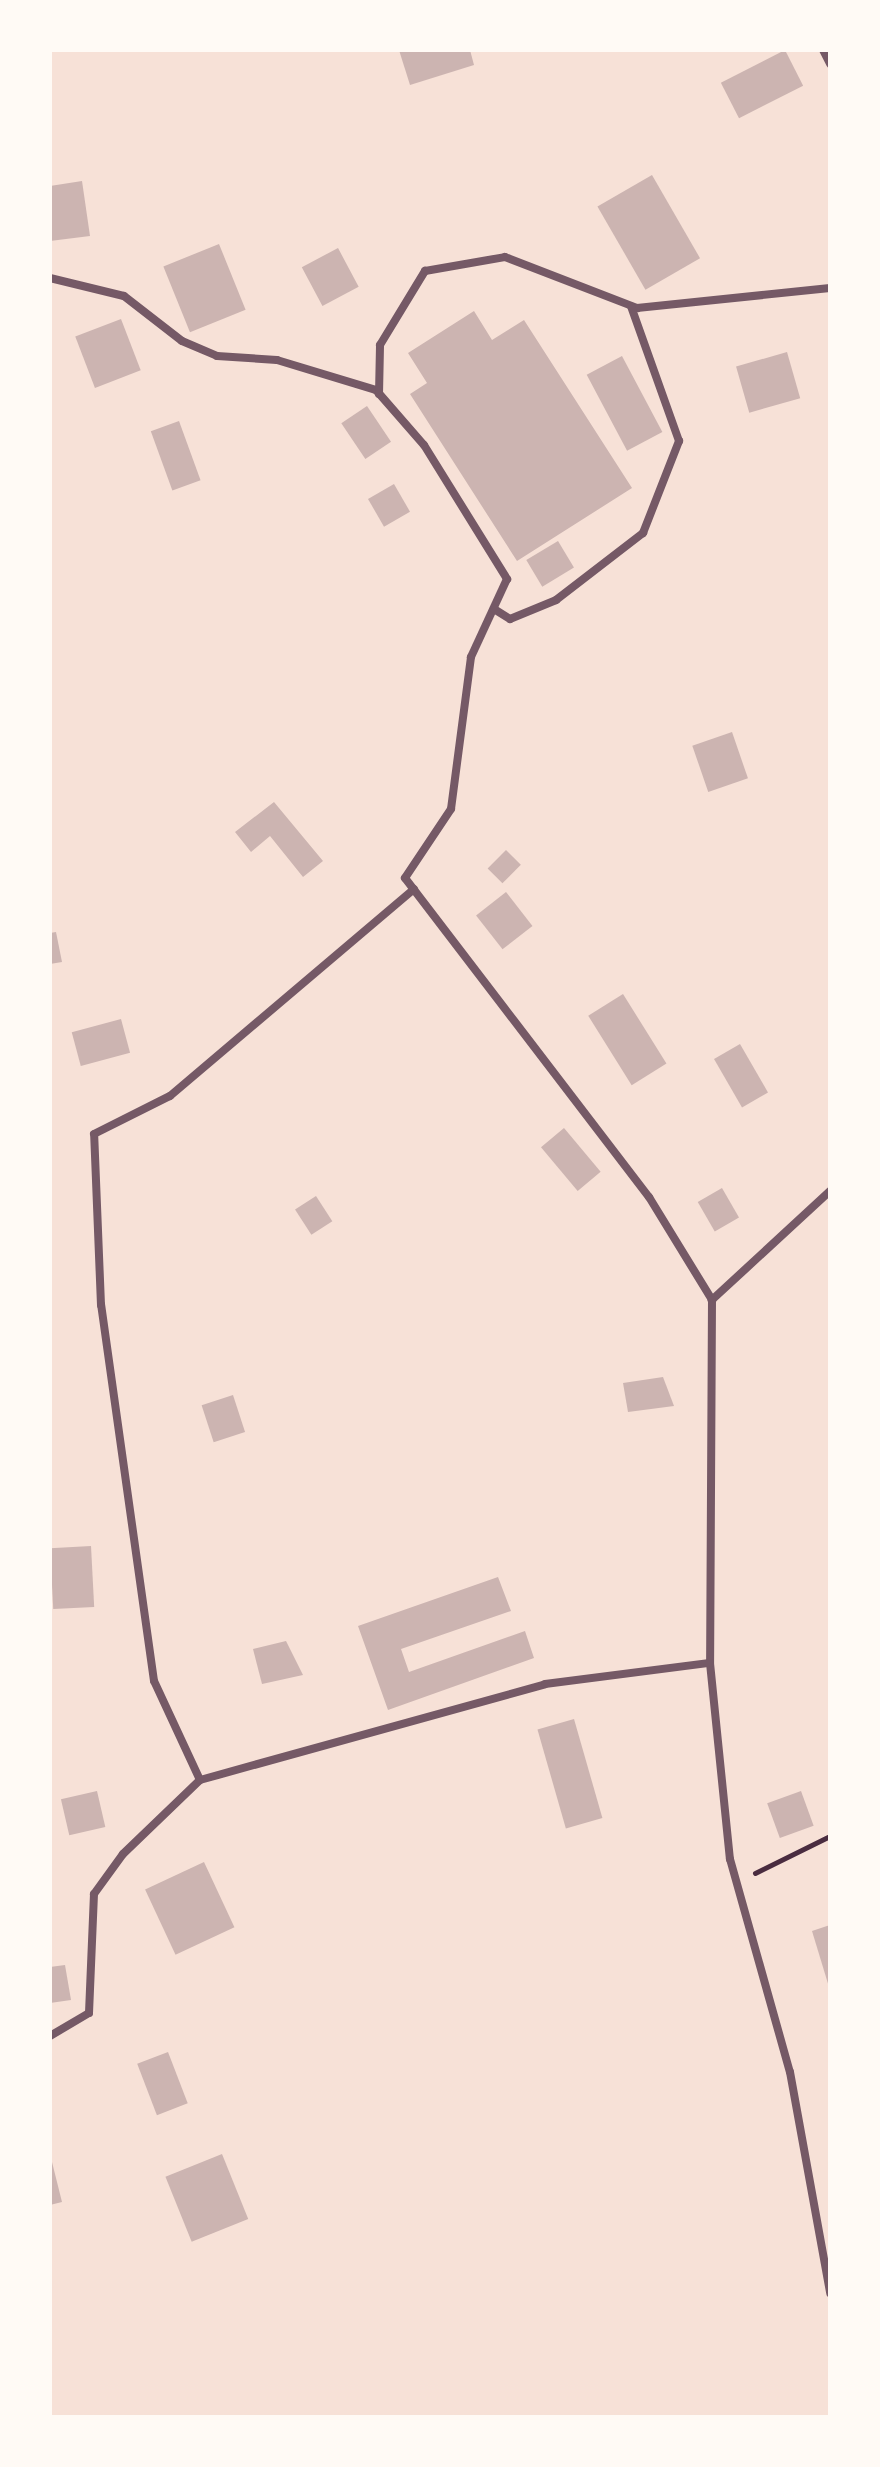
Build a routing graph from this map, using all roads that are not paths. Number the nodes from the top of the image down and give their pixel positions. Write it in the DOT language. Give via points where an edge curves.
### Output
graph roads {
  1 [pos="823,50"];
  2 [pos="830,64"];
  3 [pos="50,278"];
  4 [pos="830,288"];
  5 [pos="631,305"];
  6 [pos="379,394"];
  7 [pos="494,609"];
  8 [pos="414,889"];
  9 [pos="830,1191"];
  10 [pos="712,1300"];
  11 [pos="710,1663"];
  12 [pos="200,1780"];
  13 [pos="50,2036"];
  14 [pos="830,2293"];
  1 -- 2 [label="street"];
  3 -- 6 [label="street" via="124,296 182,341 217,356 277,360"];
  4 -- 5 [label="street"];
  5 -- 6 [label="street" via="505,257 425,271 380,345"];
  5 -- 7 [label="street" via="658,363 679,441 643,533 556,600 510,619"];
  6 -- 7 [label="street" via="424,445 507,579"];
  7 -- 8 [label="street" via="471,657 451,809 405,878"];
  8 -- 10 [label="street" via="649,1197"];
  8 -- 12 [label="street" via="170,1096 94,1134 101,1305 154,1681"];
  9 -- 10 [label="street"];
  10 -- 11 [label="street"];
  11 -- 12 [label="street" via="545,1684"];
  11 -- 14 [label="street" via="736,1883 790,2072"];
  12 -- 13 [label="street" via="123,1854 94,1894 89,2013"];
}
